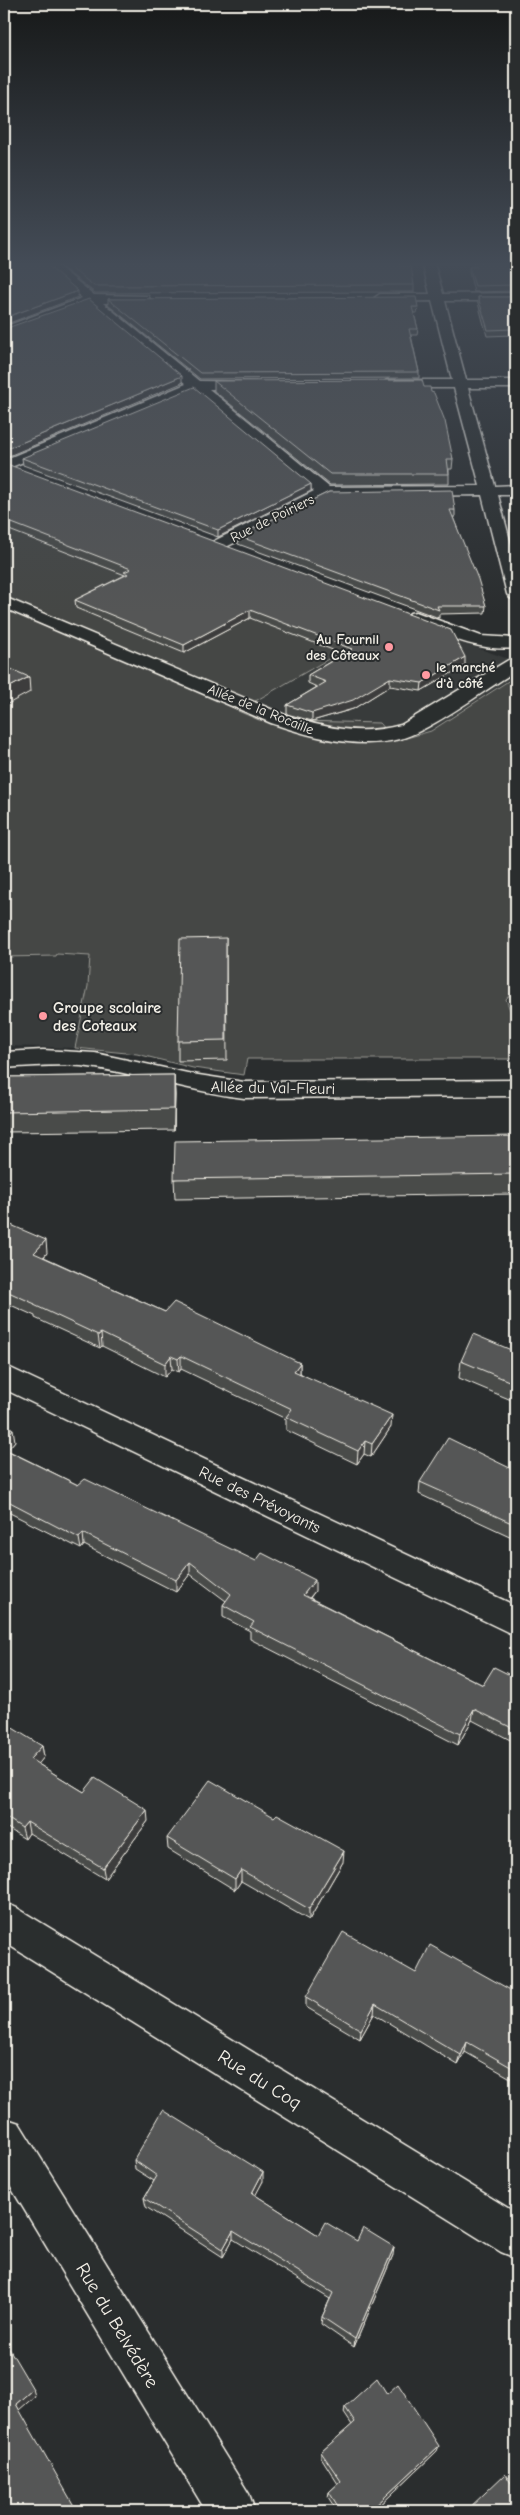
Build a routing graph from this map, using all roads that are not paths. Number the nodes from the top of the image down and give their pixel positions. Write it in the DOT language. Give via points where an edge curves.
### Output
graph roads {
  1 [pos="190,379"];
  2 [pos="459,379"];
  3 [pos="374,384"];
  4 [pos="460,384"];
  5 [pos="516,384"];
  6 [pos="197,385"];
  7 [pos="266,385"];
  8 [pos="4,465"];
  9 [pos="22,472"];
  10 [pos="487,490"];
  11 [pos="516,490"];
  12 [pos="326,492"];
  13 [pos="236,551"];
  14 [pos="516,594"];
  15 [pos="4,602"];
  16 [pos="404,613"];
  17 [pos="515,646"];
  18 [pos="516,663"];
  19 [pos="4,1060"];
  20 [pos="516,1088"];
  21 [pos="4,1376"];
  22 [pos="516,1622"];
  23 [pos="4,1921"];
  24 [pos="4,2138"];
  25 [pos="516,2237"];
  26 [pos="232,2511"];
  1 -- 6 [label="street"];
  2 -- 4 [label="street"];
  3 -- 4 [label="street"];
  4 -- 5 [label="street"];
  4 -- 10 [label="street"];
  6 -- 7 [label="street"];
  6 -- 8 [label="street"];
  6 -- 12 [label="street"];
  8 -- 9 [label="street"];
  10 -- 11 [label="street"];
  10 -- 12 [label="street"];
  10 -- 14 [label="street"];
  12 -- 13 [label="street, Rue de Poiriers" via="211,542"];
  15 -- 18 [label="street, Allée de la Rocaille" via="278,719 317,732 349,736 386,735 408,729"];
  16 -- 17 [label="street" via="479,641"];
  19 -- 20 [label="street, Allée du Val-Fleuri" via="33,1057 106,1062 213,1088 244,1090"];
  21 -- 22 [label="street, Rue des Prévoyants"];
  23 -- 25 [label="street, Rue du Coq"];
  24 -- 26 [label="street, Rue du Belvédère"];
}
